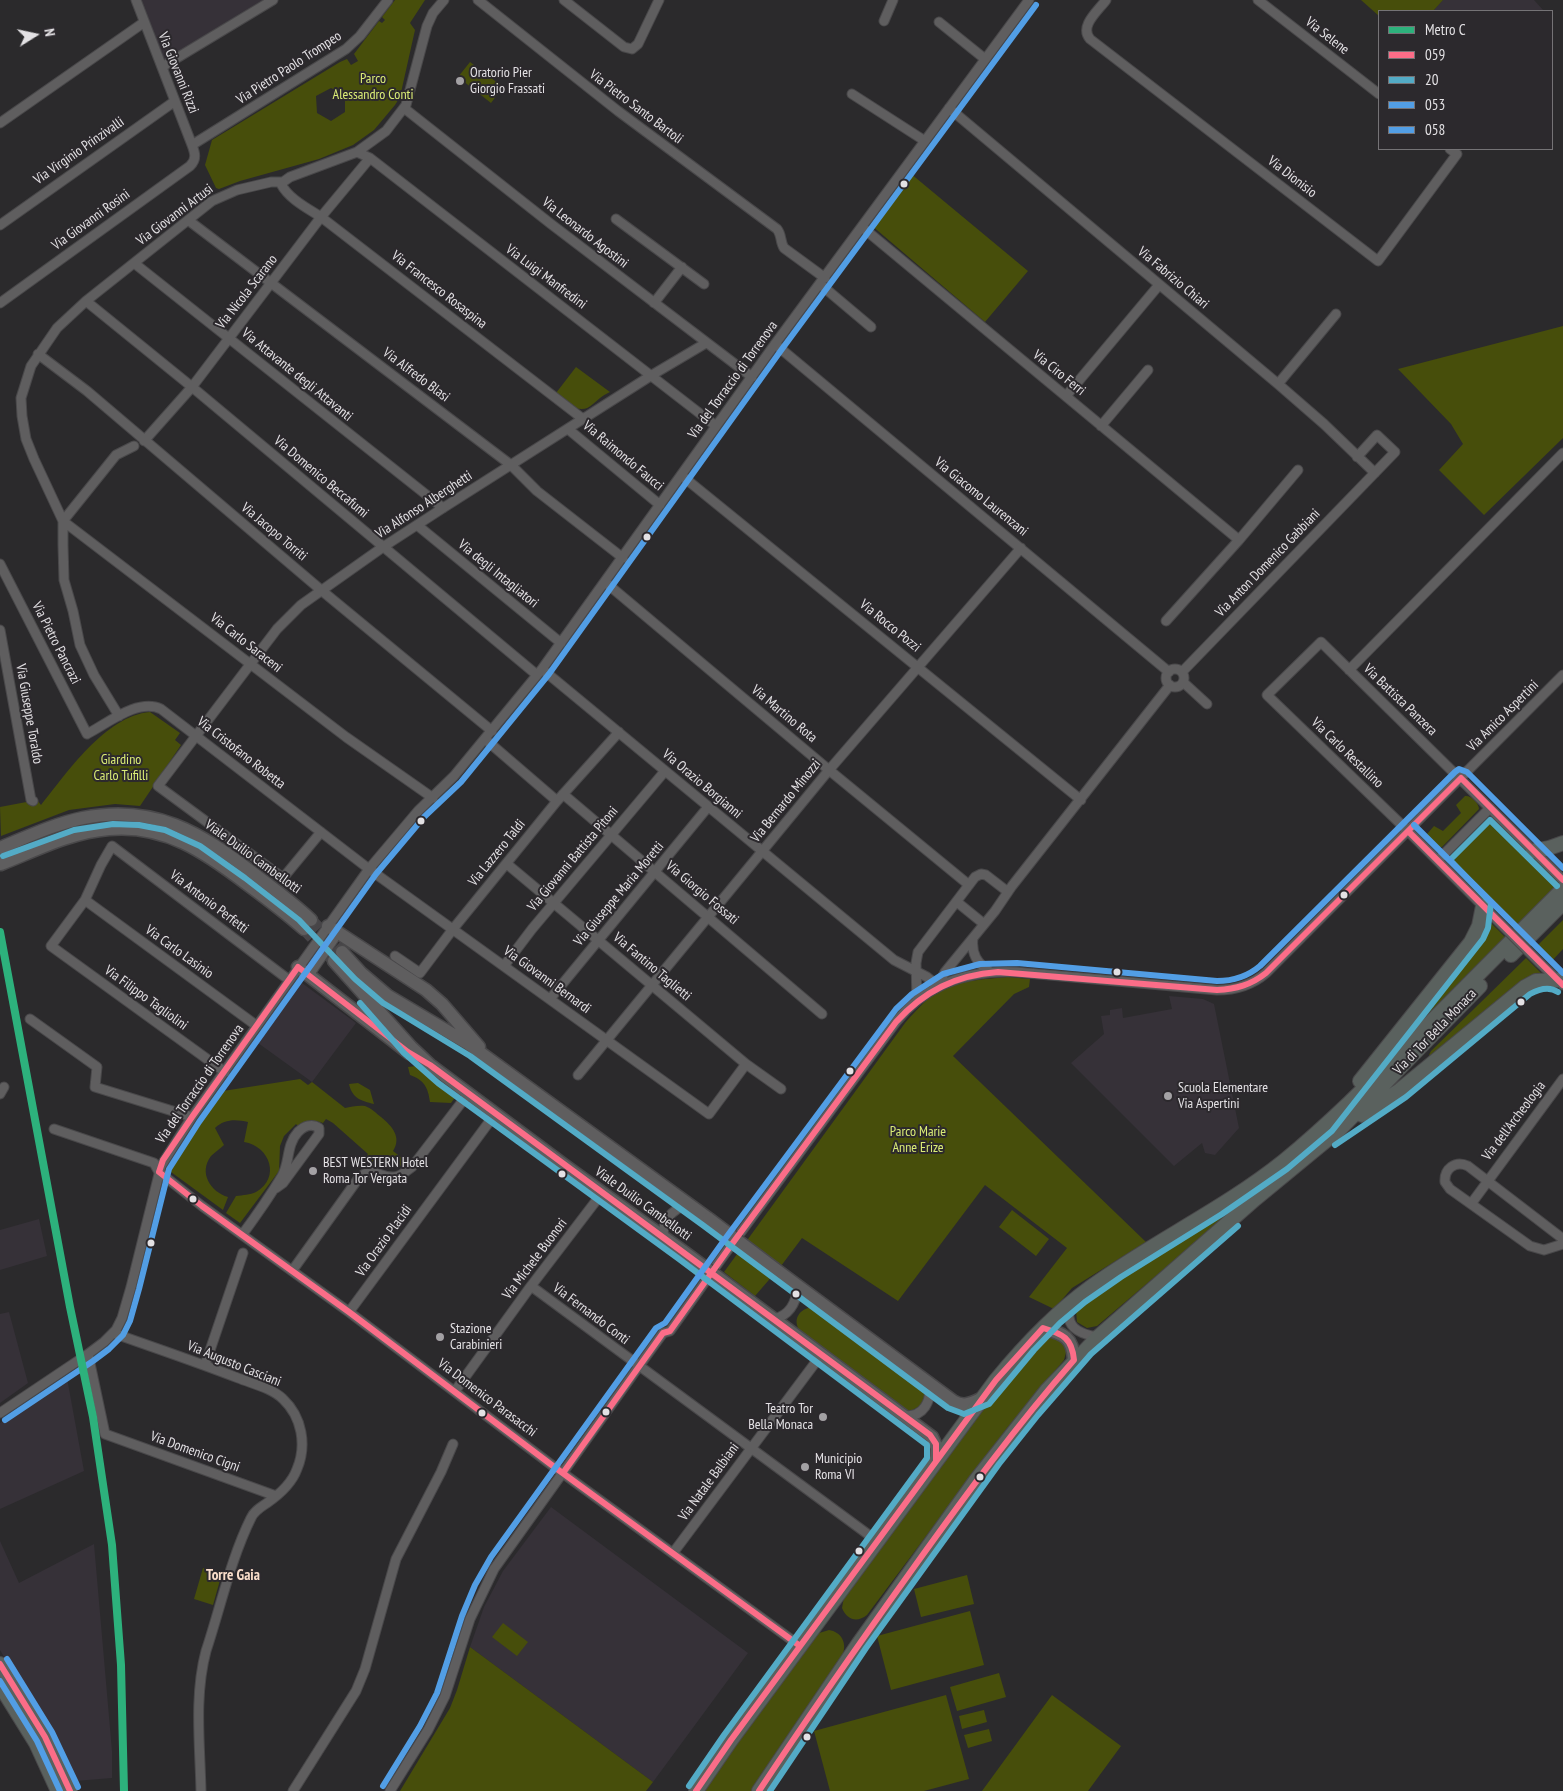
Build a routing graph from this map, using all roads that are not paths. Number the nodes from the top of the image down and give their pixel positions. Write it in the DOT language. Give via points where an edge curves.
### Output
graph roads {
  1 [pos="136,0"];
  2 [pos="273,0"];
  3 [pos="388,0"];
  4 [pos="444,0"];
  5 [pos="478,0"];
  6 [pos="564,0"];
  7 [pos="659,0"];
  8 [pos="893,0"];
  9 [pos="1028,0"];
  10 [pos="1106,0"];
  11 [pos="1258,0"];
  12 [pos="884,21"];
  13 [pos="939,22"];
  14 [pos="144,23"];
  15 [pos="985,59"];
  16 [pos="162,67"];
  17 [pos="1378,93"];
  18 [pos="852,94"];
  19 [pos="175,101"];
  20 [pos="404,108"];
  21 [pos="949,108"];
  22 [pos="0,123"];
  23 [pos="924,141"];
  24 [pos="192,145"];
  25 [pos="1454,151"];
  26 [pos="357,152"];
  27 [pos="195,156"];
  28 [pos="370,158"];
  29 [pos="283,182"];
  30 [pos="321,217"];
  31 [pos="616,219"];
  32 [pos="188,220"];
  33 [pos="0,225"];
  34 [pos="862,227"];
  35 [pos="134,263"];
  36 [pos="682,268"];
  37 [pos="823,281"];
  38 [pos="271,283"];
  39 [pos="704,284"];
  40 [pos="1159,285"];
  41 [pos="86,300"];
  42 [pos="0,303"];
  43 [pos="654,303"];
  44 [pos="1336,314"];
  45 [pos="871,327"];
  46 [pos="229,337"];
  47 [pos="706,343"];
  48 [pos="775,344"];
  49 [pos="38,354"];
  50 [pos="1148,370"];
  51 [pos="652,375"];
  52 [pos="752,377"];
  53 [pos="1278,384"];
  54 [pos="192,387"];
  55 [pos="1066,396"];
  56 [pos="583,419"];
  57 [pos="716,426"];
  58 [pos="1101,426"];
  59 [pos="568,429"];
  60 [pos="144,441"];
  61 [pos="134,446"];
  62 [pos="1563,453"];
  63 [pos="1357,457"];
  64 [pos="511,465"];
  65 [pos="1298,470"];
  66 [pos="1375,473"];
  67 [pos="681,475"];
  68 [pos="660,505"];
  69 [pos="443,508"];
  70 [pos="63,520"];
  71 [pos="417,525"];
  72 [pos="1239,540"];
  73 [pos="383,547"];
  74 [pos="1021,548"];
  75 [pos="623,558"];
  76 [pos="0,564"];
  77 [pos="605,582"];
  78 [pos="321,590"];
  79 [pos="1166,621"];
  80 [pos="0,630"];
  81 [pos="561,643"];
  82 [pos="250,664"];
  83 [pos="918,667"];
  84 [pos="1349,670"];
  85 [pos="540,672"];
  86 [pos="1169,672"];
  87 [pos="1182,672"];
  88 [pos="1563,675"];
  89 [pos="1183,682"];
  90 [pos="1170,685"];
  91 [pos="1267,695"];
  92 [pos="1207,704"];
  93 [pos="119,716"];
  94 [pos="492,730"];
  95 [pos="619,732"];
  96 [pos="87,734"];
  97 [pos="196,735"];
  98 [pos="485,739"];
  99 [pos="829,770"];
  100 [pos="665,771"];
  101 [pos="1461,778"];
  102 [pos="563,794"];
  103 [pos="433,798"];
  104 [pos="1081,800"];
  105 [pos="33,801"];
  106 [pos="557,801"];
  107 [pos="708,807"];
  108 [pos="1490,808"];
  109 [pos="1408,831"];
  110 [pos="321,832"];
  111 [pos="612,835"];
  112 [pos="1563,844"];
  113 [pos="0,848"];
  114 [pos="1533,851"];
  115 [pos="763,852"];
  116 [pos="1438,860"];
  117 [pos="1,864"];
  118 [pos="507,864"];
  119 [pos="368,869"];
  120 [pos="656,872"];
  121 [pos="1563,880"];
  122 [pos="969,885"];
  123 [pos="1563,889"];
  124 [pos="1008,892"];
  125 [pos="85,900"];
  126 [pos="957,902"];
  127 [pos="554,903"];
  128 [pos="1563,903"];
  129 [pos="1483,906"];
  130 [pos="708,916"];
  131 [pos="984,924"];
  132 [pos="453,929"];
  133 [pos="333,930"];
  134 [pos="973,938"];
  135 [pos="598,940"];
  136 [pos="395,956"];
  137 [pos="504,966"];
  138 [pos="298,968"];
  139 [pos="917,972"];
  140 [pos="990,972"];
  141 [pos="309,975"];
  142 [pos="289,980"];
  143 [pos="1560,982"];
  144 [pos="652,984"];
  145 [pos="938,986"];
  146 [pos="550,999"];
  147 [pos="918,1000"];
  148 [pos="822,1014"];
  149 [pos="30,1019"];
  150 [pos="257,1026"];
  151 [pos="607,1040"];
  152 [pos="492,1062"];
  153 [pos="746,1064"];
  154 [pos="430,1065"];
  155 [pos="225,1072"];
  156 [pos="578,1075"];
  157 [pos="1563,1079"];
  158 [pos="780,1089"];
  159 [pos="468,1094"];
  160 [pos="495,1114"];
  161 [pos="192,1117"];
  162 [pos="1326,1124"];
  163 [pos="54,1129"];
  164 [pos="1340,1129"];
  165 [pos="159,1172"];
  166 [pos="1488,1181"];
  167 [pos="276,1188"];
  168 [pos="602,1193"];
  169 [pos="687,1204"];
  170 [pos="1471,1204"];
  171 [pos="741,1232"];
  172 [pos="242,1235"];
  173 [pos="663,1237"];
  174 [pos="1563,1239"];
  175 [pos="732,1244"];
  176 [pos="1563,1244"];
  177 [pos="243,1253"];
  178 [pos="716,1266"];
  179 [pos="292,1271"];
  180 [pos="707,1279"];
  181 [pos="531,1286"];
  182 [pos="798,1287"];
  183 [pos="1072,1301"];
  184 [pos="349,1312"];
  185 [pos="774,1319"];
  186 [pos="1043,1328"];
  187 [pos="113,1333"];
  188 [pos="1098,1336"];
  189 [pos="88,1354"];
  190 [pos="821,1354"];
  191 [pos="1074,1360"];
  192 [pos="205,1365"];
  193 [pos="638,1366"];
  194 [pos="929,1383"];
  195 [pos="455,1391"];
  196 [pos="983,1398"];
  197 [pos="0,1413"];
  198 [pos="904,1416"];
  199 [pos="453,1444"];
  200 [pos="750,1448"];
  201 [pos="936,1461"];
  202 [pos="563,1473"];
  203 [pos="276,1496"];
  204 [pos="877,1541"];
  205 [pos="673,1553"];
  206 [pos="800,1646"];
  207 [pos="0,1664"];
  208 [pos="0,1685"];
  209 [pos="58,1791"];
  210 [pos="70,1791"];
  211 [pos="201,1791"];
  212 [pos="293,1791"];
  213 [pos="390,1791"];
  214 [pos="696,1791"];
  215 [pos="759,1791"];
  1 -- 14 [label="street, Via Giovanni Rizzi"];
  2 -- 16 [label="street"];
  3 -- 24 [label="street, Via Pietro Paolo Trompeo" via="346,49"];
  4 -- 20 [label="street, Via Giovanni Artusi" via="427,26"];
  5 -- 37 [label="street, Via Pietro Santo Bartoli" via="618,111 780,232 784,248"];
  6 -- 7 [label="street" via="624,47 632,49 638,44"];
  8 -- 12 [label="street"];
  9 -- 15 [label="street, Via del Torraccio di Torrenova"];
  10 -- 25 [label="street, Via Dionisio" via="1087,25 1090,39 1378,261"];
  11 -- 17 [label="street, Via Selene"];
  13 -- 15 [label="street"];
  14 -- 16 [label="street, Via Giovanni Rizzi"];
  14 -- 22 [label="street"];
  15 -- 21 [label="street, Via del Torraccio di Torrenova"];
  16 -- 19 [label="street, Via Giovanni Rizzi"];
  18 -- 23 [label="street"];
  19 -- 24 [label="street, Via Giovanni Rizzi"];
  19 -- 33 [label="street, Via Virginio Prinzivalli"];
  20 -- 26 [label="street, Via Giovanni Artusi" via="383,133"];
  20 -- 43 [label="street, Via Leonardo Agostini"];
  21 -- 23 [label="street, Via del Torraccio di Torrenova"];
  21 -- 40 [label="street, Via Fabrizio Chiari"];
  23 -- 34 [label="street, Via del Torraccio di Torrenova"];
  24 -- 27 [label="street, Via Giovanni Rizzi"];
  26 -- 28 [label="street, Via Luigi Manfredini"];
  26 -- 29 [label="street, Via Giovanni Artusi"];
  27 -- 42 [label="street, Via Giovanni Rosini" via="190,166"];
  28 -- 30 [label="street, Via Nicola Scarano"];
  28 -- 51 [label="street, Via Luigi Manfredini"];
  29 -- 30 [label="street, Via Francesco Rosaspina" via="281,184 288,194"];
  29 -- 32 [label="street, Via Giovanni Artusi" via="271,182 218,197"];
  30 -- 38 [label="street, Via Nicola Scarano"];
  30 -- 56 [label="street, Via Francesco Rosaspina"];
  31 -- 36 [label="street"];
  32 -- 35 [label="street, Via Giovanni Artusi"];
  32 -- 38 [label="street, Via Alfredo Blasi"];
  34 -- 37 [label="street, Via del Torraccio di Torrenova"];
  34 -- 55 [label="street, Via Ciro Ferri"];
  35 -- 41 [label="street, Via Giovanni Artusi"];
  35 -- 46 [label="street, Via Attavante degli Attavanti"];
  36 -- 39 [label="street"];
  36 -- 43 [label="street"];
  37 -- 45 [label="street"];
  37 -- 48 [label="street, Via del Torraccio di Torrenova"];
  38 -- 46 [label="street, Via Nicola Scarano"];
  38 -- 64 [label="street, Via Alfredo Blasi"];
  40 -- 53 [label="street, Via Fabrizio Chiari"];
  40 -- 55 [label="street"];
  41 -- 49 [label="street, Via Giovanni Artusi" via="57,328"];
  41 -- 54 [label="street, Via Domenico Beccafumi"];
  43 -- 47 [label="street, Via Leonardo Agostini"];
  44 -- 53 [label="street"];
  46 -- 54 [label="street, Via Nicola Scarano"];
  46 -- 69 [label="street, Via Attavante degli Attavanti"];
  47 -- 51 [label="street, Via Alfonso Alberghetti"];
  47 -- 52 [label="street, Via Leonardo Agostini"];
  48 -- 52 [label="street, Via del Torraccio di Torrenova"];
  48 -- 74 [label="street, Via Giacomo Laurenzani"];
  49 -- 60 [label="street, Via Jacopo Torriti"];
  49 -- 70 [label="street, Via Giovanni Artusi" via="24,384 22,416 26,439"];
  50 -- 58 [label="street"];
  51 -- 56 [label="street, Via Alfonso Alberghetti"];
  51 -- 57 [label="street, Via Luigi Manfredini"];
  52 -- 57 [label="street, Via del Torraccio di Torrenova"];
  53 -- 63 [label="street, Via Fabrizio Chiari"];
  54 -- 60 [label="street, Via Nicola Scarano"];
  54 -- 73 [label="street, Via Domenico Beccafumi"];
  55 -- 58 [label="street, Via Ciro Ferri"];
  56 -- 59 [label="street, Via Alfonso Alberghetti"];
  57 -- 67 [label="street, Via del Torraccio di Torrenova"];
  58 -- 72 [label="street, Via Ciro Ferri"];
  59 -- 64 [label="street, Via Alfonso Alberghetti"];
  59 -- 68 [label="street, Via Raimondo Faucci"];
  60 -- 78 [label="street, Via Jacopo Torriti"];
  61 -- 70 [label="street" via="116,455"];
  62 -- 84 [label="street"];
  63 -- 66 [label="street, Via Fabrizio Chiari"];
  63 -- 66 [label="street, Via Anton Domenico Gabbiani" via="1377,435 1395,452"];
  64 -- 69 [label="street, Via Alfonso Alberghetti"];
  64 -- 75 [label="street, Via Alfredo Blasi" via="537,491"];
  65 -- 72 [label="street"];
  66 -- 87 [label="street, Via Anton Domenico Gabbiani"];
  67 -- 68 [label="street, Via del Torraccio di Torrenova"];
  67 -- 83 [label="street, Via Rocco Pozzi"];
  68 -- 75 [label="street, Via del Torraccio di Torrenova"];
  69 -- 71 [label="street, Via Alfonso Alberghetti"];
  70 -- 82 [label="street, Via Carlo Saraceni"];
  70 -- 93 [label="street, Via Giovanni Artusi" via="64,580 80,645"];
  71 -- 73 [label="street, Via Alfonso Alberghetti"];
  71 -- 81 [label="street, Via degli Intagliatori"];
  72 -- 79 [label="street"];
  73 -- 78 [label="street, Via Alfonso Alberghetti"];
  73 -- 85 [label="street, Via Domenico Beccafumi"];
  74 -- 83 [label="street, Via Bernardo Minozzi"];
  74 -- 86 [label="street, Via Giacomo Laurenzani"];
  75 -- 77 [label="street, Via del Torraccio di Torrenova"];
  76 -- 96 [label="street, Via Pietro Pancrazi"];
  77 -- 81 [label="street, Via del Torraccio di Torrenova"];
  77 -- 99 [label="street, Via Martino Rota"];
  78 -- 82 [label="street, Via Alfonso Alberghetti" via="290,615"];
  78 -- 94 [label="street, Via Jacopo Torriti"];
  80 -- 105 [label="street, Via Giuseppe Toraldo"];
  81 -- 85 [label="street, Via del Torraccio di Torrenova"];
  82 -- 97 [label="street, Via Alfonso Alberghetti"];
  82 -- 103 [label="street, Via Carlo Saraceni" via="346,738"];
  83 -- 99 [label="street, Via Bernardo Minozzi"];
  83 -- 104 [label="street, Via Rocco Pozzi"];
  84 -- 91 [label="street, Via Battista Panzera" via="1321,642"];
  84 -- 101 [label="street, Via Battista Panzera"];
  85 -- 94 [label="street, Via del Torraccio di Torrenova"];
  85 -- 95 [label="street, Via Orazio Borgianni"];
  86 -- 87 [label="street" via="1174,669"];
  86 -- 90 [label="street"];
  87 -- 89 [label="street"];
  88 -- 101 [label="street, Via Amico Aspertini"];
  89 -- 90 [label="street" via="1179,686"];
  89 -- 92 [label="street"];
  90 -- 104 [label="street"];
  91 -- 109 [label="street, Via Carlo Restallino"];
  93 -- 96 [label="street, Via Cristofano Robetta"];
  93 -- 97 [label="street, Via Cristofano Robetta" via="139,706 152,705"];
  94 -- 98 [label="street, Via del Torraccio di Torrenova"];
  95 -- 100 [label="street, Via Orazio Borgianni"];
  95 -- 102 [label="street, Via Lazzero Taldi"];
  97 -- 110 [label="street, Via Cristofano Robetta"];
  97 -- 110 [label="street, Via Alfonso Alberghetti" via="158,786 283,878"];
  98 -- 103 [label="street, Via del Torraccio di Torrenova"];
  98 -- 106 [label="street"];
  99 -- 115 [label="street, Via Bernardo Minozzi"];
  99 -- 122 [label="street, Via Martino Rota"];
  100 -- 107 [label="street, Via Orazio Borgianni"];
  100 -- 111 [label="street, Via Giovanni Battista Pitoni"];
  101 -- 108 [label="street, Via Battista Panzera"];
  101 -- 109 [label="street, Via Amico Aspertini"];
  102 -- 106 [label="street, Via Lazzero Taldi"];
  102 -- 111 [label="street, Via Giorgio Fossati"];
  103 -- 119 [label="street, Via del Torraccio di Torrenova"];
  104 -- 124 [label="street"];
  106 -- 118 [label="street, Via Lazzero Taldi"];
  107 -- 115 [label="street, Via Orazio Borgianni"];
  107 -- 120 [label="street, Via Giuseppe Maria Moretti"];
  108 -- 114 [label="street, Via Battista Panzera"];
  108 -- 116 [label="street"];
  109 -- 116 [label="street, Via Carlo Restallino"];
  109 -- 140 [label="street, Via Amico Aspertini" via="1264,975 1242,987 1212,990"];
  110 -- 119 [label="street, Via Cristofano Robetta"];
  111 -- 120 [label="street, Via Giorgio Fossati"];
  111 -- 127 [label="street, Via Giovanni Battista Pitoni"];
  112 -- 114 [label="main road"];
  113 -- 117 [label="main road, Viale Duilio Cambellotti" via="84,818 121,814 163,821 214,844 290,902 307,925 207,854 183,841 155,832 118,828 85,833"];
  114 -- 121 [label="street, Via Battista Panzera"];
  115 -- 130 [label="street, Via Bernardo Minozzi"];
  115 -- 139 [label="street, Via Orazio Borgianni" via="894,960"];
  116 -- 129 [label="street, Via Carlo Restallino"];
  118 -- 127 [label="street, Via Fantino Taglietti"];
  118 -- 132 [label="street, Via Lazzero Taldi"];
  119 -- 132 [label="street, Via Giovanni Bernardi"];
  119 -- 133 [label="street, Via del Torraccio di Torrenova"];
  120 -- 130 [label="street, Via Giorgio Fossati"];
  120 -- 135 [label="street, Via Giuseppe Maria Moretti"];
  122 -- 124 [label="street" via="978,875 984,874"];
  122 -- 126 [label="street"];
  123 -- 162 [label="main road"];
  124 -- 131 [label="street"];
  125 -- 142 [label="street, Via Antonio Perfetti" via="112,846"];
  125 -- 150 [label="street, Via Carlo Lasinio"];
  125 -- 155 [label="street, Via Filippo Tagliolini" via="50,946"];
  126 -- 131 [label="street"];
  126 -- 139 [label="street" via="918,952"];
  127 -- 135 [label="street, Via Fantino Taglietti"];
  127 -- 137 [label="street, Via Giovanni Battista Pitoni"];
  128 -- 164 [label="main road, Via di Tor Bella Monaca"];
  129 -- 143 [label="street, Via Carlo Restallino, bridge"];
  129 -- 162 [label="main road" via="1478,929 1468,946"];
  130 -- 144 [label="street, Via Bernardo Minozzi"];
  130 -- 148 [label="street, Via Giorgio Fossati"];
  131 -- 134 [label="street"];
  132 -- 136 [label="street, Via Lazzero Taldi" via="420,973"];
  132 -- 137 [label="street, Via Giovanni Bernardi"];
  133 -- 138 [label="street, Via del Torraccio di Torrenova"];
  133 -- 141 [label="street, Via del Torraccio di Torrenova"];
  133 -- 152 [label="main road" via="432,994"];
  134 -- 140 [label="street" via="975,958"];
  134 -- 145 [label="street"];
  135 -- 144 [label="street, Via Fantino Taglietti"];
  135 -- 146 [label="street, Via Giuseppe Maria Moretti"];
  137 -- 146 [label="street, Via Giovanni Bernardi"];
  138 -- 141 [label="main road"];
  138 -- 142 [label="street, Via del Torraccio di Torrenova"];
  139 -- 145 [label="street, Via Orazio Borgianni"];
  139 -- 147 [label="street"];
  140 -- 145 [label="street, Via Amico Aspertini"];
  141 -- 154 [label="main road" via="408,1052"];
  142 -- 150 [label="street, Via del Torraccio di Torrenova"];
  143 -- 164 [label="main road" via="1536,981 1525,987 1400,1090"];
  144 -- 151 [label="street, Via Bernardo Minozzi"];
  144 -- 153 [label="street, Via Fantino Taglietti"];
  145 -- 147 [label="street, Via Amico Aspertini"];
  146 -- 151 [label="street, Via Giovanni Bernardi"];
  147 -- 171 [label="street, Via Amico Aspertini" via="896,1022"];
  149 -- 161 [label="street" via="97,1067 95,1087"];
  150 -- 155 [label="street, Via del Torraccio di Torrenova"];
  151 -- 153 [label="street, Via Giovanni Bernardi" via="709,1114"];
  151 -- 156 [label="street, Via Bernardo Minozzi"];
  152 -- 154 [label="main road, Viale Duilio Cambellotti" via="458,1037 408,1010 338,957 411,1047"];
  152 -- 169 [label="main road, Viale Duilio Cambellotti"];
  153 -- 158 [label="street, Via Fantino Taglietti"];
  154 -- 159 [label="main road, Viale Duilio Cambellotti"];
  155 -- 161 [label="street, Via del Torraccio di Torrenova"];
  157 -- 166 [label="street, Via dell'Archeologia"];
  159 -- 160 [label="main road, Viale Duilio Cambellotti"];
  159 -- 179 [label="street" via="412,1167 394,1177 372,1172 358,1179"];
  160 -- 168 [label="main road, Viale Duilio Cambellotti"];
  160 -- 184 [label="street, Via Orazio Placidi"];
  161 -- 165 [label="street, Via del Torraccio di Torrenova" via="163,1160"];
  162 -- 183 [label="main road" via="1282,1162"];
  163 -- 165 [label="street, Via Domenico Parasacchi" via="154,1163"];
  164 -- 188 [label="main road, Via di Tor Bella Monaca"];
  165 -- 172 [label="street, Via Domenico Parasacchi"];
  165 -- 187 [label="street, Via del Torraccio di Torrenova" via="126,1303"];
  166 -- 170 [label="street, Via dell'Archeologia"];
  166 -- 170 [label="street, Via dell'Archeologia" via="1464,1164 1448,1170 1445,1177 1447,1185"];
  166 -- 174 [label="street, Via dell'Archeologia"];
  167 -- 167 [label="street" via="319,1134 319,1128 305,1127 294,1138"];
  167 -- 172 [label="street"];
  168 -- 173 [label="main road, Viale Duilio Cambellotti"];
  168 -- 181 [label="street, Via Michele Buonori"];
  169 -- 173 [label="street" via="669,1215"];
  169 -- 182 [label="main road, Viale Duilio Cambellotti, bridge"];
  170 -- 176 [label="street, Via dell'Archeologia" via="1534,1249 1547,1250"];
  172 -- 179 [label="street, Via Domenico Parasacchi"];
  173 -- 185 [label="main road, Viale Duilio Cambellotti, bridge"];
  175 -- 178 [label="street"];
  177 -- 192 [label="street"];
  179 -- 184 [label="street, Via Domenico Parasacchi"];
  180 -- 193 [label="street" via="670,1331 663,1333"];
  181 -- 193 [label="street, Via Fernando Conti"];
  181 -- 195 [label="street, Via Michele Buonori"];
  182 -- 185 [label="street" via="791,1309"];
  182 -- 194 [label="main road, Viale Duilio Cambellotti"];
  183 -- 186 [label="main road"];
  183 -- 188 [label="street" via="1071,1323 1080,1332"];
  184 -- 195 [label="street, Via Domenico Parasacchi"];
  185 -- 190 [label="main road, Viale Duilio Cambellotti"];
  186 -- 191 [label="main road" via="1068,1338"];
  186 -- 196 [label="main road"];
  187 -- 189 [label="street, Via del Torraccio di Torrenova"];
  187 -- 192 [label="street, Via Augusto Casciani"];
  188 -- 191 [label="main road, Via di Tor Bella Monaca"];
  189 -- 197 [label="street, Via del Torraccio di Torrenova"];
  189 -- 203 [label="street, Via Domenico Cigni" via="105,1434"];
  190 -- 198 [label="main road, Viale Duilio Cambellotti"];
  190 -- 200 [label="street, Via Natale Balbiani"];
  191 -- 215 [label="main road, Via di Tor Bella Monaca" via="988,1464 859,1643"];
  192 -- 203 [label="street, Via Augusto Casciani" via="275,1392 294,1413 301,1428 300,1461 292,1479"];
  193 -- 200 [label="street, Via Fernando Conti"];
  193 -- 202 [label="street"];
  194 -- 196 [label="main road, Viale Duilio Cambellotti" via="961,1405"];
  194 -- 198 [label="street" via="930,1395 924,1408 915,1415"];
  195 -- 202 [label="street, Via Domenico Parasacchi"];
  196 -- 201 [label="main road"];
  198 -- 201 [label="main road, Viale Duilio Cambellotti" via="935,1440"];
  199 -- 212 [label="street" via="396,1559 356,1690"];
  200 -- 204 [label="street, Via Fernando Conti"];
  200 -- 205 [label="street, Via Natale Balbiani"];
  201 -- 204 [label="main road"];
  202 -- 205 [label="street, Via Domenico Parasacchi"];
  202 -- 213 [label="street" via="488,1580 470,1618 445,1696"];
  203 -- 211 [label="street, Via Augusto Casciani" via="250,1519 203,1662"];
  204 -- 206 [label="main road"];
  205 -- 206 [label="street, Via Domenico Parasacchi"];
  206 -- 214 [label="main road"];
  207 -- 210 [label="main road" via="45,1737"];
  208 -- 209 [label="main road" via="36,1743"];
}
